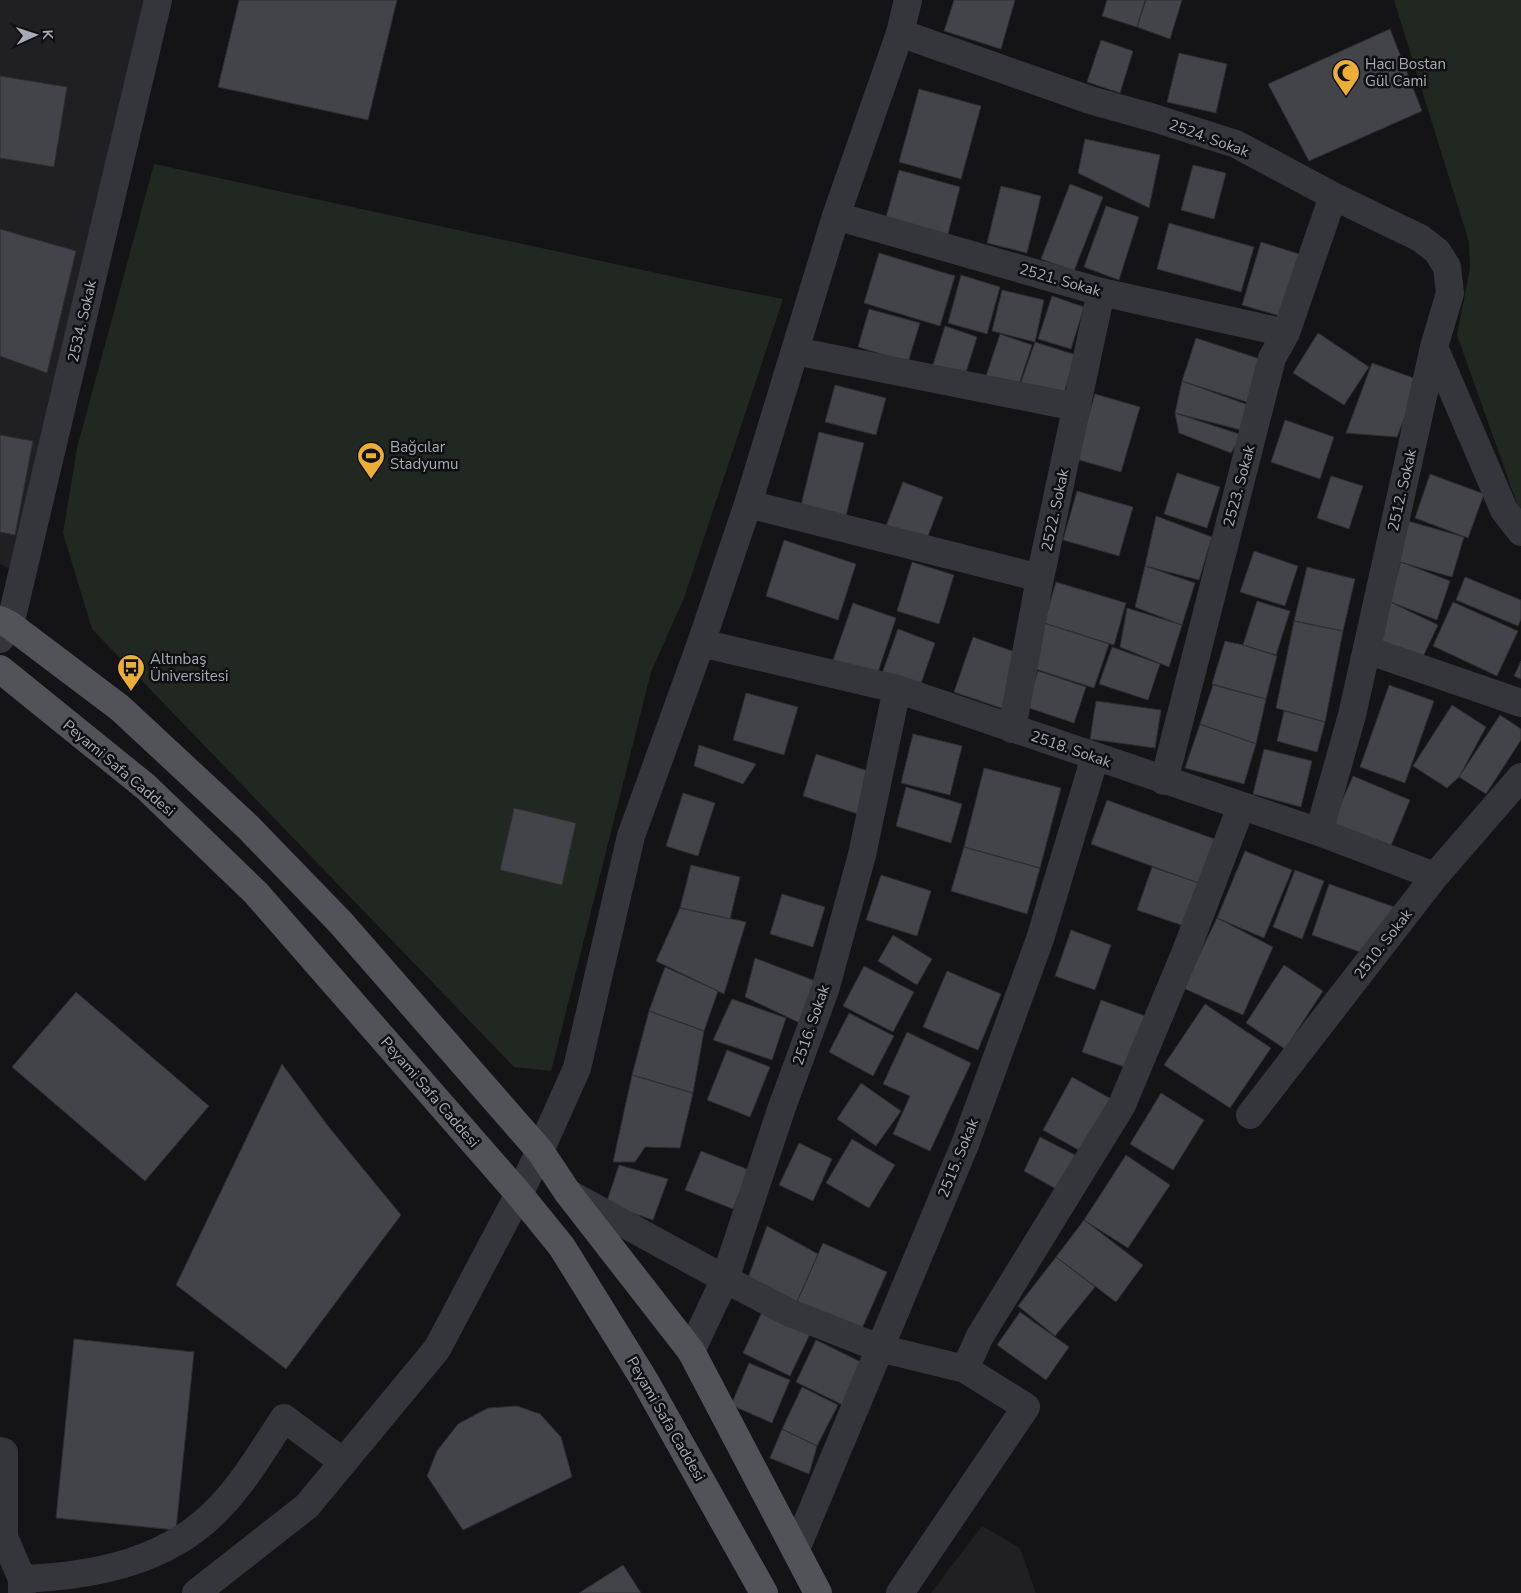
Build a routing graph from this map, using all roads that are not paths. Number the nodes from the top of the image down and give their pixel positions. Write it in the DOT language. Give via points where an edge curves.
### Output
graph roads {
  1 [pos="158,0"];
  2 [pos="908,0"];
  3 [pos="900,33"];
  4 [pos="1333,196"];
  5 [pos="836,216"];
  6 [pos="1101,292"];
  7 [pos="1286,332"];
  8 [pos="1434,347"];
  9 [pos="795,351"];
  10 [pos="1076,407"];
  11 [pos="748,504"];
  12 [pos="1521,532"];
  13 [pos="1040,578"];
  14 [pos="3,628"];
  15 [pos="701,643"];
  16 [pos="1367,650"];
  17 [pos="0,669"];
  18 [pos="897,688"];
  19 [pos="1521,703"];
  20 [pos="1012,729"];
  21 [pos="1095,757"];
  22 [pos="1521,778"];
  23 [pos="1164,781"];
  24 [pos="1241,807"];
  25 [pos="1319,832"];
  26 [pos="1436,876"];
  27 [pos="1250,1115"];
  28 [pos="540,1151"];
  29 [pos="568,1193"];
  30 [pos="519,1194"];
  31 [pos="725,1280"];
  32 [pos="879,1348"];
  33 [pos="691,1351"];
  34 [pos="965,1369"];
  35 [pos="0,1451"];
  36 [pos="344,1462"];
  37 [pos="2,1537"];
  38 [pos="796,1549"];
  39 [pos="22,1586"];
  40 [pos="196,1593"];
  41 [pos="764,1593"];
  42 [pos="818,1593"];
  43 [pos="900,1593"];
  1 -- 14 [label="street, 2534. Sokak"];
  2 -- 3 [label="street"];
  3 -- 4 [label="street, 2524. Sokak" via="1090,100 1236,144"];
  3 -- 5 [label="street"];
  4 -- 7 [label="street, 2523. Sokak"];
  4 -- 8 [label="street, 2524. Sokak" via="1420,238 1437,251 1447,266 1450,292"];
  5 -- 6 [label="street, 2521. Sokak"];
  5 -- 9 [label="street"];
  6 -- 7 [label="street, 2521. Sokak"];
  6 -- 10 [label="street, 2522. Sokak"];
  7 -- 23 [label="street, 2523. Sokak" via="1272,358"];
  8 -- 12 [label="street" via="1504,510"];
  8 -- 16 [label="street, 2512. Sokak"];
  9 -- 10 [label="street"];
  9 -- 11 [label="street"];
  10 -- 13 [label="street, 2522. Sokak"];
  11 -- 13 [label="street"];
  11 -- 15 [label="street"];
  13 -- 20 [label="street, 2522. Sokak"];
  14 -- 28 [label="main road" via="120,708 248,827 341,923"];
  15 -- 18 [label="street, 2518. Sokak"];
  15 -- 28 [label="street" via="631,836 577,1068"];
  16 -- 19 [label="street"];
  16 -- 25 [label="street, 2512. Sokak"];
  17 -- 30 [label="main road, Peyami Safa Caddesi" via="146,787 256,893"];
  18 -- 20 [label="street, 2518. Sokak"];
  18 -- 31 [label="street, 2516. Sokak" via="862,854 825,990 782,1106"];
  20 -- 21 [label="street, 2518. Sokak"];
  21 -- 23 [label="street, 2518. Sokak"];
  21 -- 32 [label="street, 2515. Sokak" via="1040,939 1000,1049 966,1142"];
  22 -- 26 [label="street, 2510. Sokak"];
  23 -- 24 [label="street, 2518. Sokak"];
  24 -- 25 [label="street, 2518. Sokak"];
  24 -- 34 [label="street" via="1122,1105 980,1336"];
  25 -- 26 [label="street, 2518. Sokak"];
  26 -- 27 [label="street, 2510. Sokak"];
  28 -- 29 [label="main road"];
  28 -- 30 [label="street"];
  29 -- 31 [label="street"];
  29 -- 33 [label="main road"];
  30 -- 36 [label="street" via="437,1349"];
  30 -- 41 [label="main road, Peyami Safa Caddesi" via="562,1247 640,1372"];
  31 -- 32 [label="street" via="788,1312"];
  31 -- 33 [label="street, 2516. Sokak"];
  32 -- 34 [label="street"];
  32 -- 38 [label="street, 2515. Sokak"];
  33 -- 38 [label="main road"];
  34 -- 43 [label="street" via="1026,1407"];
  35 -- 37 [label="street" via="4,1452"];
  36 -- 39 [label="street" via="284,1418 220,1507 181,1540 162,1551 120,1566"];
  36 -- 40 [label="street" via="307,1506"];
  37 -- 39 [label="street"];
  38 -- 42 [label="main road"];
}
